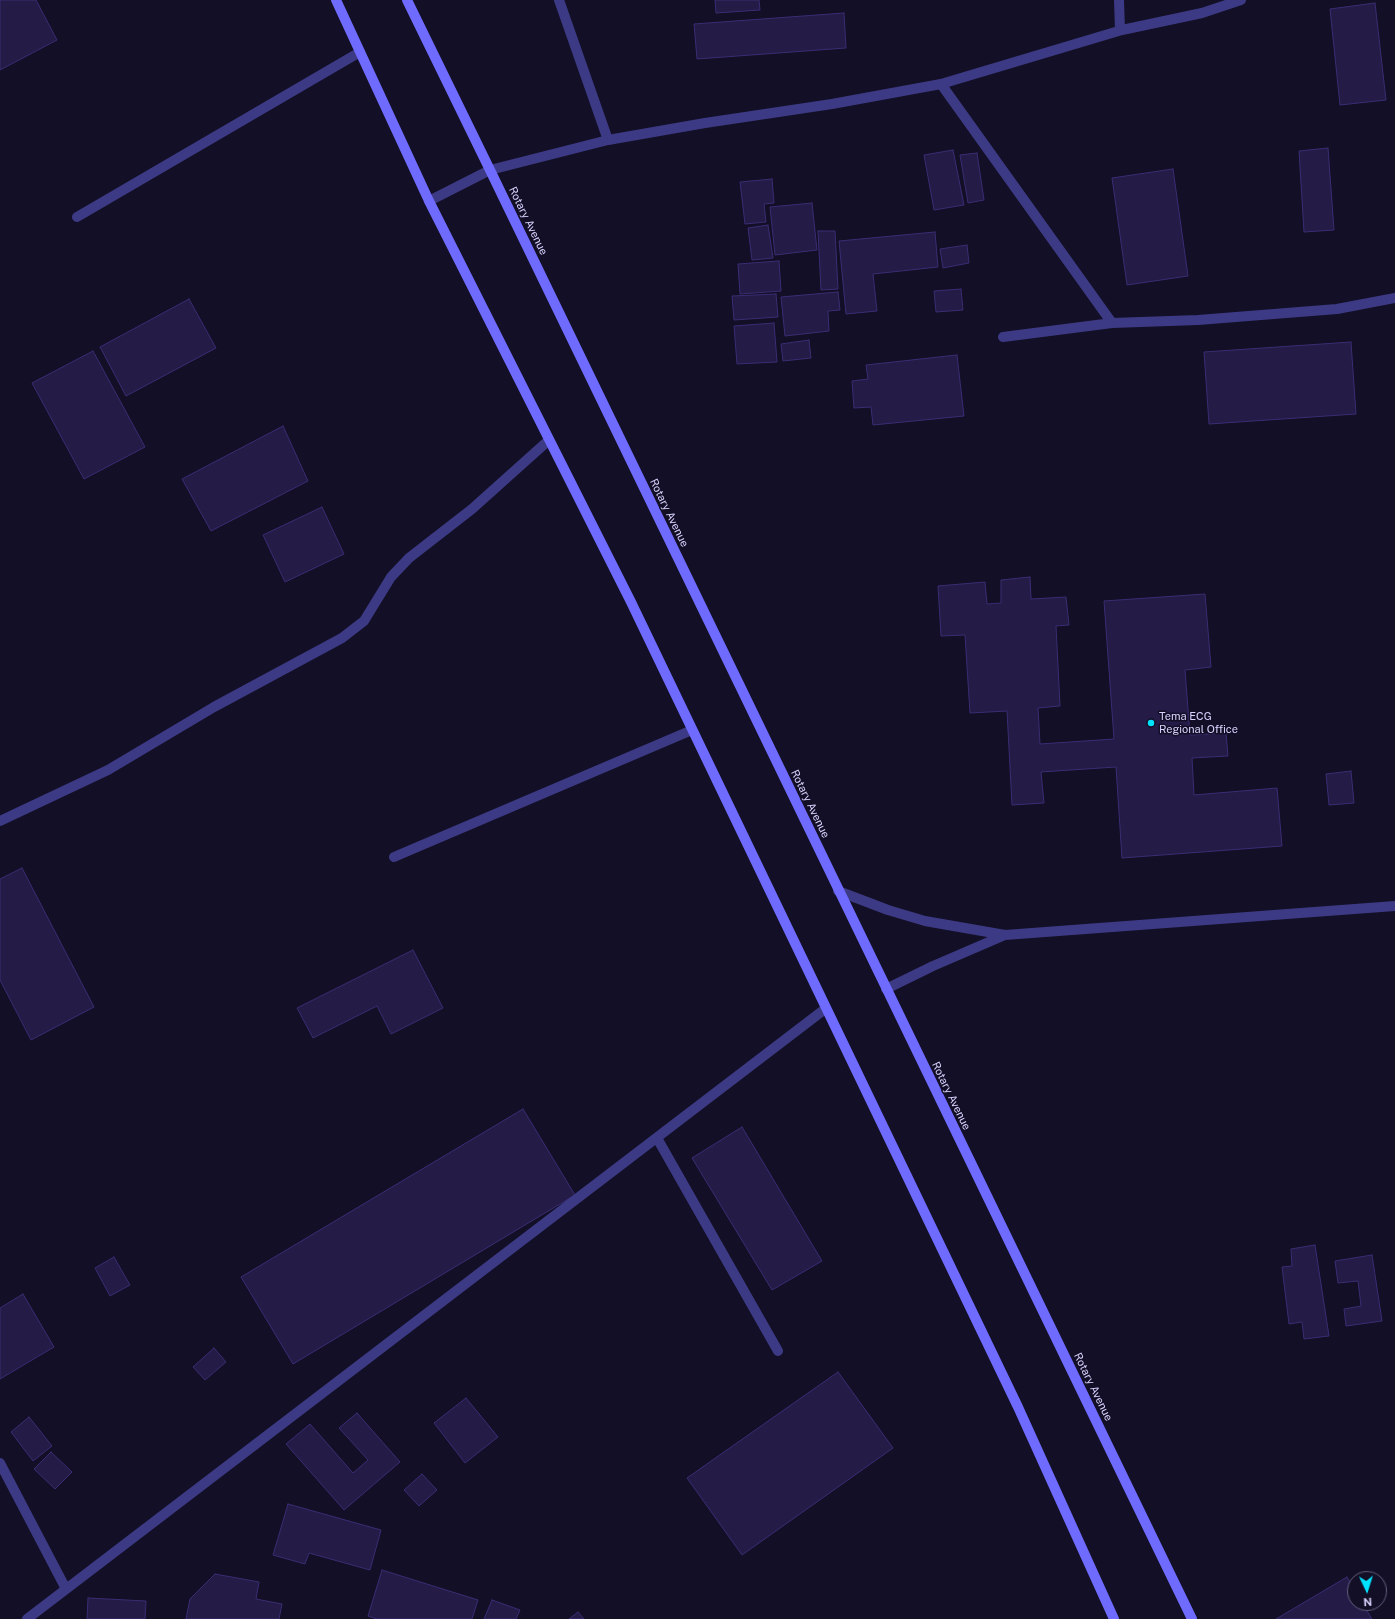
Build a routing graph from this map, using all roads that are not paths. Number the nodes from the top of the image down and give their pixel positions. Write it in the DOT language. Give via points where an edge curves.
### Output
graph roads {
  1 [pos="336,0"];
  2 [pos="406,0"];
  3 [pos="559,0"];
  4 [pos="1119,0"];
  5 [pos="1241,0"];
  6 [pos="1120,30"];
  7 [pos="360,52"];
  8 [pos="941,84"];
  9 [pos="608,140"];
  10 [pos="490,170"];
  11 [pos="429,201"];
  12 [pos="77,217"];
  13 [pos="1395,298"];
  14 [pos="1112,323"];
  15 [pos="1003,337"];
  16 [pos="549,440"];
  17 [pos="692,730"];
  18 [pos="0,821"];
  19 [pos="394,857"];
  20 [pos="838,891"];
  21 [pos="1395,906"];
  22 [pos="1005,935"];
  23 [pos="886,989"];
  24 [pos="825,1009"];
  25 [pos="657,1138"];
  26 [pos="778,1351"];
  27 [pos="0,1463"];
  28 [pos="66,1589"];
  29 [pos="27,1619"];
  30 [pos="1114,1619"];
  31 [pos="1192,1619"];
  1 -- 7 [label="main road"];
  2 -- 10 [label="main road, Rotary Avenue"];
  3 -- 9 [label="street"];
  4 -- 6 [label="street"];
  5 -- 6 [label="street" via="1202,13"];
  6 -- 8 [label="street"];
  7 -- 11 [label="main road"];
  7 -- 12 [label="street"];
  8 -- 9 [label="street"];
  8 -- 14 [label="street"];
  9 -- 10 [label="street"];
  10 -- 11 [label="street"];
  10 -- 20 [label="main road, Rotary Avenue"];
  11 -- 16 [label="main road"];
  13 -- 14 [label="street" via="1337,309 1198,320"];
  14 -- 15 [label="street"];
  16 -- 17 [label="main road"];
  16 -- 18 [label="street" via="472,509 409,558 391,577 364,621 342,638 214,707 108,770"];
  17 -- 19 [label="street"];
  17 -- 24 [label="main road"];
  20 -- 22 [label="street" via="925,921"];
  20 -- 23 [label="main road, Rotary Avenue"];
  21 -- 22 [label="street"];
  22 -- 23 [label="street"];
  23 -- 31 [label="main road, Rotary Avenue"];
  24 -- 25 [label="street"];
  24 -- 30 [label="main road" via="1018,1407"];
  25 -- 26 [label="street"];
  25 -- 28 [label="street"];
  27 -- 28 [label="street"];
  28 -- 29 [label="street"];
}
